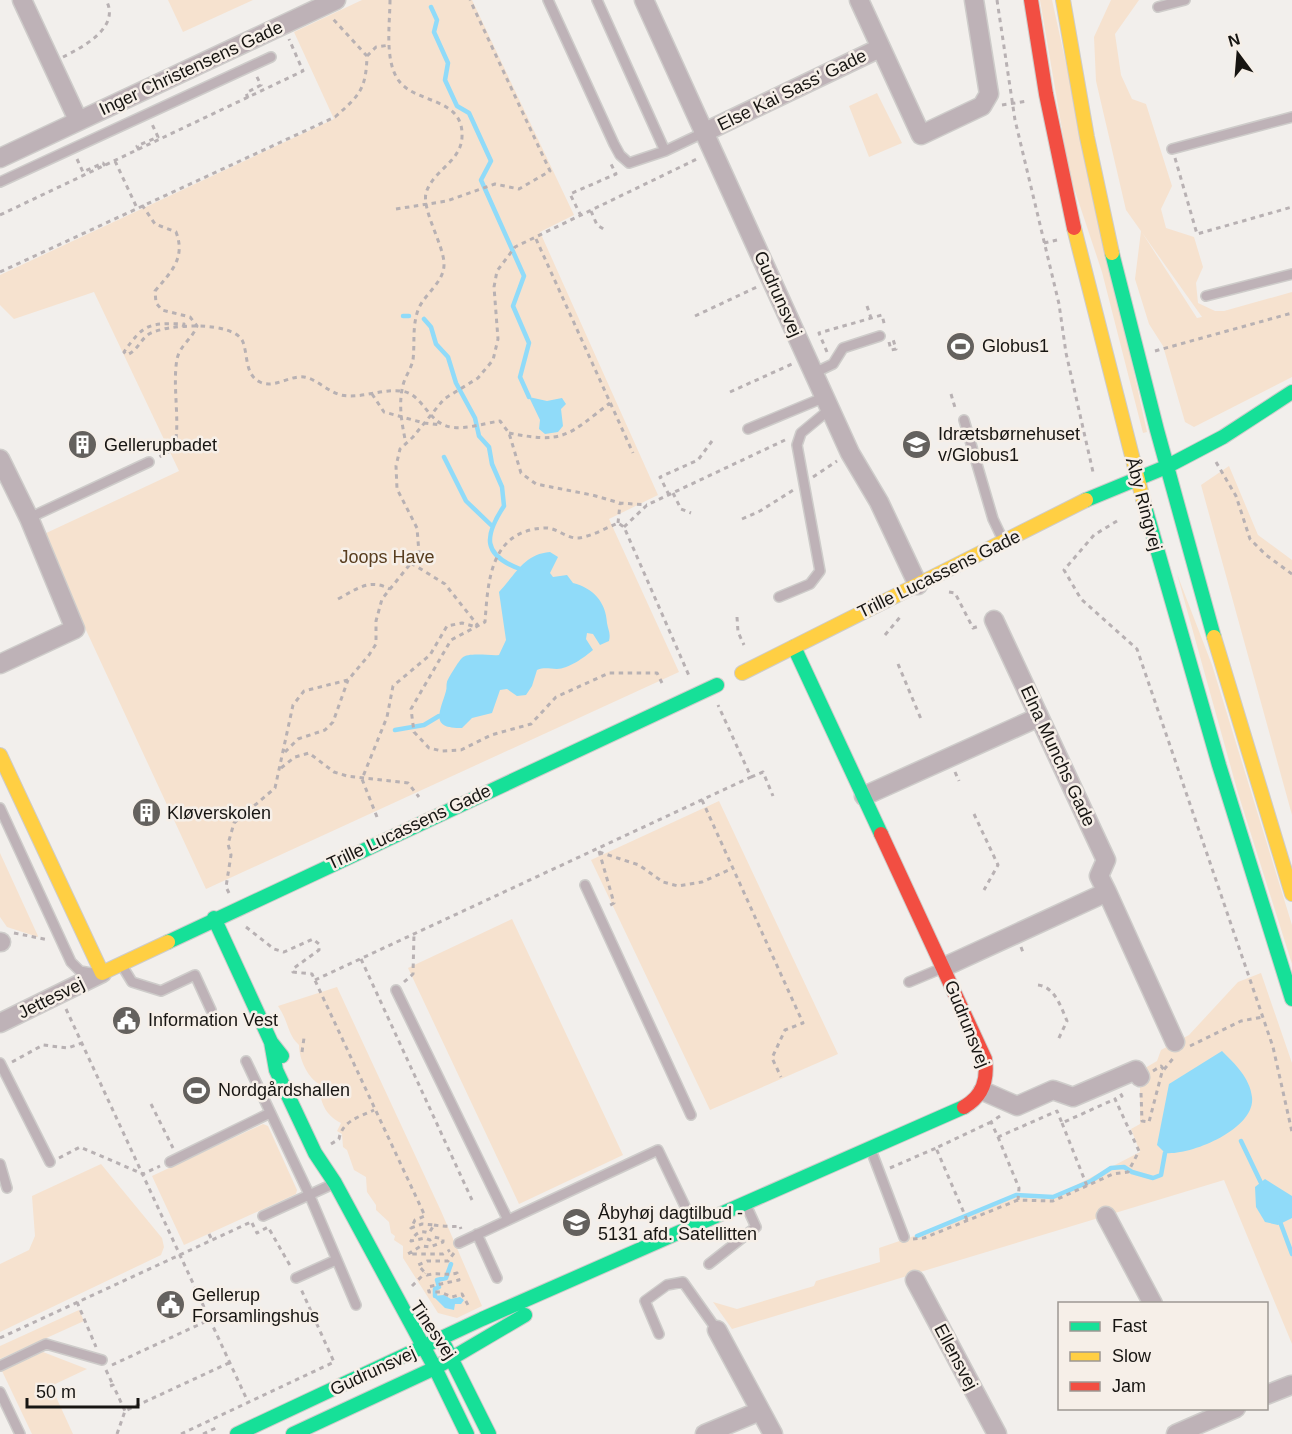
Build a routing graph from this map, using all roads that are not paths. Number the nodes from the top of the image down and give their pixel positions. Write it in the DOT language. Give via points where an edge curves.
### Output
graph roads {
  1 [pos="22,0"];
  2 [pos="549,0"];
  3 [pos="597,0"];
  4 [pos="644,0"];
  5 [pos="859,0"];
  6 [pos="974,0"];
  7 [pos="1031,0"];
  8 [pos="1063,0"];
  9 [pos="1185,0"];
  10 [pos="329,2"];
  11 [pos="1158,7"];
  12 [pos="880,48"];
  13 [pos="271,57"];
  14 [pos="137,93"];
  15 [pos="147,114"];
  16 [pos="1292,117"];
  17 [pos="78,120"];
  18 [pos="705,132"];
  19 [pos="1172,149"];
  20 [pos="665,152"];
  21 [pos="0,158"];
  22 [pos="0,182"];
  23 [pos="1292,274"];
  24 [pos="1206,296"];
  25 [pos="880,336"];
  26 [pos="811,365"];
  27 [pos="1292,392"];
  28 [pos="828,403"];
  29 [pos="964,420"];
  30 [pos="748,429"];
  31 [pos="0,459"];
  32 [pos="149,462"];
  33 [pos="1166,467"];
  34 [pos="1137,478"];
  35 [pos="29,518"];
  36 [pos="1004,542"];
  37 [pos="918,585"];
  38 [pos="779,597"];
  39 [pos="994,620"];
  40 [pos="794,646"];
  41 [pos="0,664"];
  42 [pos="742,673"];
  43 [pos="714,686"];
  44 [pos="1039,717"];
  45 [pos="0,755"];
  46 [pos="864,796"];
  47 [pos="0,808"];
  48 [pos="585,885"];
  49 [pos="1107,892"];
  50 [pos="1292,894"];
  51 [pos="214,918"];
  52 [pos="120,962"];
  53 [pos="944,968"];
  54 [pos="101,973"];
  55 [pos="909,982"];
  56 [pos="396,990"];
  57 [pos="1292,999"];
  58 [pos="211,1010"];
  59 [pos="0,1023"];
  60 [pos="1180,1047"];
  61 [pos="246,1061"];
  62 [pos="1,1065"];
  63 [pos="1140,1077"];
  64 [pos="983,1091"];
  65 [pos="270,1113"];
  66 [pos="691,1115"];
  67 [pos="870,1148"];
  68 [pos="173,1160"];
  69 [pos="50,1162"];
  70 [pos="0,1164"];
  71 [pos="335,1183"];
  72 [pos="7,1188"];
  73 [pos="309,1194"];
  74 [pos="745,1203"];
  75 [pos="263,1216"];
  76 [pos="1106,1216"];
  77 [pos="508,1220"];
  78 [pos="694,1226"];
  79 [pos="477,1234"];
  80 [pos="363,1235"];
  81 [pos="904,1237"];
  82 [pos="463,1241"];
  83 [pos="336,1260"];
  84 [pos="709,1264"];
  85 [pos="608,1265"];
  86 [pos="296,1278"];
  87 [pos="497,1278"];
  88 [pos="915,1280"];
  89 [pos="1152,1302"];
  90 [pos="356,1305"];
  91 [pos="418,1307"];
  92 [pos="429,1322"];
  93 [pos="717,1330"];
  94 [pos="659,1334"];
  95 [pos="441,1339"];
  96 [pos="424,1347"];
  97 [pos="453,1358"];
  98 [pos="102,1360"];
  99 [pos="352,1362"];
  100 [pos="0,1366"];
  101 [pos="435,1368"];
  102 [pos="359,1377"];
  103 [pos="1291,1385"];
  104 [pos="0,1392"];
  105 [pos="1268,1394"];
  106 [pos="369,1399"];
  107 [pos="1226,1410"];
  108 [pos="760,1411"];
  109 [pos="1211,1413"];
  110 [pos="20,1434"];
  111 [pos="237,1434"];
  112 [pos="293,1434"];
  113 [pos="467,1434"];
  114 [pos="489,1434"];
  115 [pos="705,1434"];
  116 [pos="773,1434"];
  117 [pos="997,1434"];
  118 [pos="1176,1434"];
  1 -- 17 [label="street, Inger Christensens Gade"];
  2 -- 20 [label="lane" via="620,155 629,163"];
  3 -- 20 [label="lane"];
  4 -- 18 [label="street, Gudrunsvej"];
  5 -- 12 [label="street, Else Kai Sass' Gade"];
  6 -- 12 [label="street, Else Kai Sass' Gade" via="989,94 982,106 921,135"];
  7 -- 34 [label="street, Åby Ringvej" via="1065,196"];
  8 -- 33 [label="street, Åby Ringvej" via="1096,188"];
  9 -- 11 [label="lane"];
  10 -- 14 [label="street, Inger Christensens Gade"];
  12 -- 18 [label="street, Else Kai Sass' Gade"];
  13 -- 15 [label="lane"];
  14 -- 15 [label="lane"];
  14 -- 17 [label="street, Inger Christensens Gade"];
  15 -- 22 [label="lane"];
  16 -- 19 [label="lane"];
  17 -- 21 [label="street, Inger Christensens Gade"];
  18 -- 20 [label="lane"];
  18 -- 26 [label="street, Gudrunsvej"];
  23 -- 24 [label="lane"];
  25 -- 26 [label="lane" via="843,348 833,364"];
  26 -- 28 [label="street, Gudrunsvej"];
  27 -- 33 [label="street, Trille Lucassens Gade"];
  28 -- 30 [label="lane"];
  28 -- 37 [label="street, Gudrunsvej"];
  28 -- 38 [label="lane" via="801,433 797,445 820,571 810,584"];
  29 -- 36 [label="lane" via="993,519"];
  31 -- 35 [label="street"];
  32 -- 35 [label="lane"];
  33 -- 34 [label="street, Trille Lucassens Gade"];
  33 -- 50 [label="street, Åby Ringvej" via="1202,600"];
  34 -- 36 [label="street, Trille Lucassens Gade"];
  34 -- 57 [label="street, Åby Ringvej" via="1202,710"];
  35 -- 41 [label="street" via="75,629"];
  36 -- 37 [label="street, Trille Lucassens Gade"];
  37 -- 40 [label="street, Trille Lucassens Gade"];
  39 -- 44 [label="street, Elna Munchs Gade"];
  40 -- 42 [label="street, Trille Lucassens Gade"];
  40 -- 46 [label="street, Gudrunsvej"];
  43 -- 51 [label="street, Trille Lucassens Gade"];
  44 -- 46 [label="street"];
  44 -- 49 [label="street, Elna Munchs Gade" via="1106,860 1099,876"];
  45 -- 54 [label="street"];
  46 -- 53 [label="street, Gudrunsvej"];
  47 -- 54 [label="lane" via="71,962 80,970"];
  48 -- 66 [label="lane"];
  49 -- 53 [label="street"];
  49 -- 60 [label="street"];
  51 -- 52 [label="street, Trille Lucassens Gade"];
  51 -- 71 [label="street, Tinesvej" via="271,1042 288,1065 326,1147"];
  52 -- 54 [label="street, Trille Lucassens Gade"];
  52 -- 58 [label="lane" via="132,982 161,991 195,975"];
  53 -- 55 [label="lane"];
  53 -- 64 [label="street, Gudrunsvej" via="985,1059"];
  54 -- 59 [label="street, Jettesvej"];
  56 -- 77 [label="lane"];
  61 -- 65 [label="lane"];
  62 -- 69 [label="lane"];
  63 -- 64 [label="street" via="1136,1070 1073,1098 1053,1090 1017,1106"];
  64 -- 67 [label="street, Gudrunsvej" via="975,1102 962,1109"];
  65 -- 68 [label="lane"];
  65 -- 73 [label="lane"];
  67 -- 74 [label="street, Gudrunsvej"];
  67 -- 81 [label="lane"];
  70 -- 72 [label="lane"];
  71 -- 73 [label="lane"];
  71 -- 80 [label="street, Tinesvej"];
  73 -- 75 [label="lane"];
  73 -- 83 [label="lane"];
  74 -- 78 [label="street, Gudrunsvej"];
  74 -- 84 [label="lane" via="756,1227"];
  76 -- 89 [label="street"];
  77 -- 78 [label="lane" via="658,1150"];
  77 -- 79 [label="lane"];
  78 -- 85 [label="street, Gudrunsvej"];
  79 -- 82 [label="lane"];
  79 -- 87 [label="lane"];
  80 -- 91 [label="street, Tinesvej"];
  80 -- 96 [label="street, Tinesvej"];
  83 -- 86 [label="lane"];
  83 -- 90 [label="lane"];
  85 -- 95 [label="street, Gudrunsvej"];
  85 -- 97 [label="street, Gudrunsvej"];
  88 -- 117 [label="street, Ellensvej"];
  92 -- 95 [label="street, Tinesvej"];
  93 -- 94 [label="lane" via="683,1282 667,1285 645,1301"];
  93 -- 108 [label="street"];
  95 -- 96 [label="street, Gudrunsvej"];
  95 -- 97 [label="street, Tinesvej"];
  96 -- 101 [label="street, Tinesvej"];
  96 -- 102 [label="street, Gudrunsvej"];
  97 -- 101 [label="street, Gudrunsvej"];
  97 -- 114 [label="street, Tinesvej"];
  98 -- 100 [label="lane" via="46,1344"];
  99 -- 102 [label="street"];
  101 -- 106 [label="street, Gudrunsvej"];
  101 -- 113 [label="street, Tinesvej"];
  102 -- 106 [label="street"];
  102 -- 111 [label="street, Gudrunsvej"];
  103 -- 105 [label="street"];
  104 -- 110 [label="lane"];
  106 -- 112 [label="street, Gudrunsvej"];
  107 -- 109 [label="street"];
  108 -- 115 [label="street"];
  108 -- 116 [label="street"];
  109 -- 118 [label="street"];
}
